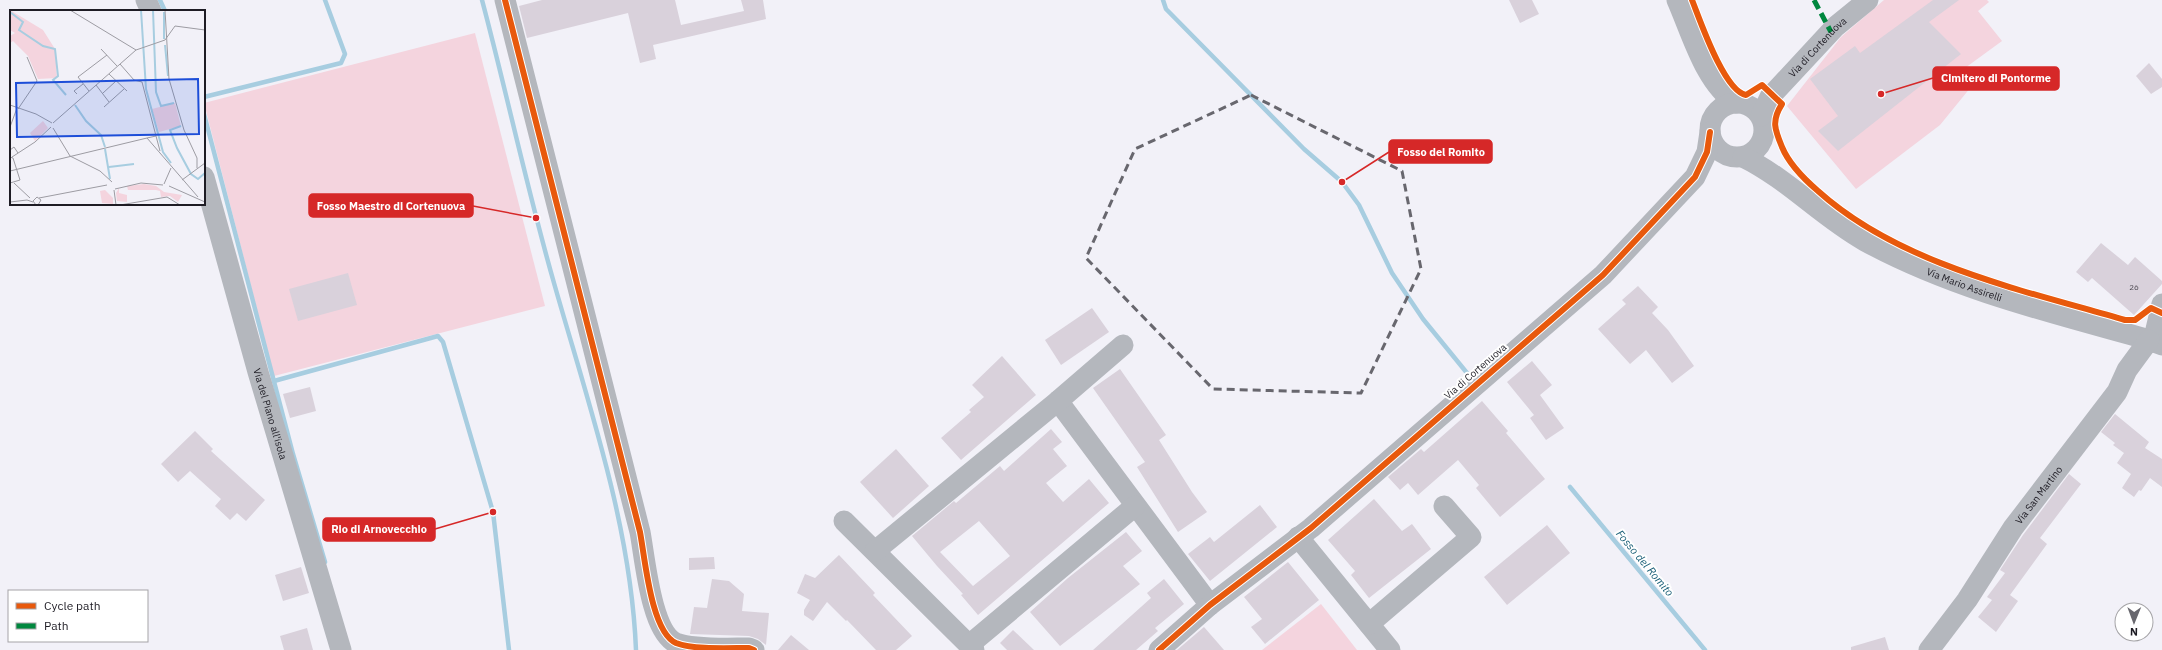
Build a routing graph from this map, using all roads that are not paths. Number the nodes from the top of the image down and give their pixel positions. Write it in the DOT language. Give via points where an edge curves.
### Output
graph roads {
  1 [pos="146,0"];
  2 [pos="506,0"];
  3 [pos="1677,0"];
  4 [pos="1868,0"];
  5 [pos="151,10"];
  6 [pos="1706,67"];
  7 [pos="1748,108"];
  8 [pos="1710,128"];
  9 [pos="1763,140"];
  10 [pos="1739,157"];
  11 [pos="1695,177"];
  12 [pos="205,181"];
  13 [pos="1786,184"];
  14 [pos="2162,304"];
  15 [pos="2155,342"];
  16 [pos="1123,345"];
  17 [pos="1058,401"];
  18 [pos="1134,506"];
  19 [pos="1444,506"];
  20 [pos="844,521"];
  21 [pos="1298,537"];
  22 [pos="875,551"];
  23 [pos="1215,602"];
  24 [pos="1369,624"];
  25 [pos="972,648"];
  26 [pos="341,650"];
  27 [pos="754,650"];
  28 [pos="1159,650"];
  29 [pos="1390,650"];
  30 [pos="1929,650"];
  1 -- 5 [label="street"];
  2 -- 27 [label="street" via="640,532 656,617 665,635 675,643 689,647"];
  3 -- 6 [label="street"];
  4 -- 7 [label="street, Via di Cortenuova" via="1835,27 1770,97"];
  6 -- 7 [label="street" via="1722,93"];
  6 -- 8 [label="street"];
  7 -- 8 [label="street, Via di Cortenuova" via="1725,106 1719,109"];
  7 -- 9 [label="street" via="1765,132"];
  8 -- 10 [label="street" via="1712,141 1718,149 1725,155"];
  8 -- 11 [label="street, Via di Cortenuova" via="1707,152"];
  9 -- 10 [label="street, Via di Cortenuova" via="1751,154"];
  9 -- 13 [label="street"];
  10 -- 11 [label="street, Via di Cortenuova" via="1724,160"];
  10 -- 13 [label="street, Via Mario Assirelli" via="1766,168"];
  11 -- 21 [label="street, Via di Cortenuova" via="1603,275"];
  12 -- 26 [label="street, Via del Piano all'isola" via="258,372"];
  13 -- 15 [label="street, Via Mario Assirelli" via="1840,226 1927,271 2019,302"];
  14 -- 15 [label="street, Via San Martino"];
  15 -- 30 [label="street, Via San Martino" via="2127,370 2117,392 2014,528 1967,600"];
  16 -- 17 [label="street"];
  17 -- 18 [label="street"];
  17 -- 22 [label="street"];
  18 -- 23 [label="street"];
  18 -- 25 [label="street"];
  19 -- 24 [label="street" via="1471,537"];
  20 -- 22 [label="street"];
  21 -- 23 [label="street, Via di Cortenuova"];
  21 -- 24 [label="street"];
  22 -- 25 [label="street"];
  23 -- 28 [label="street, Via di Cortenuova"];
  24 -- 29 [label="street"];
}
